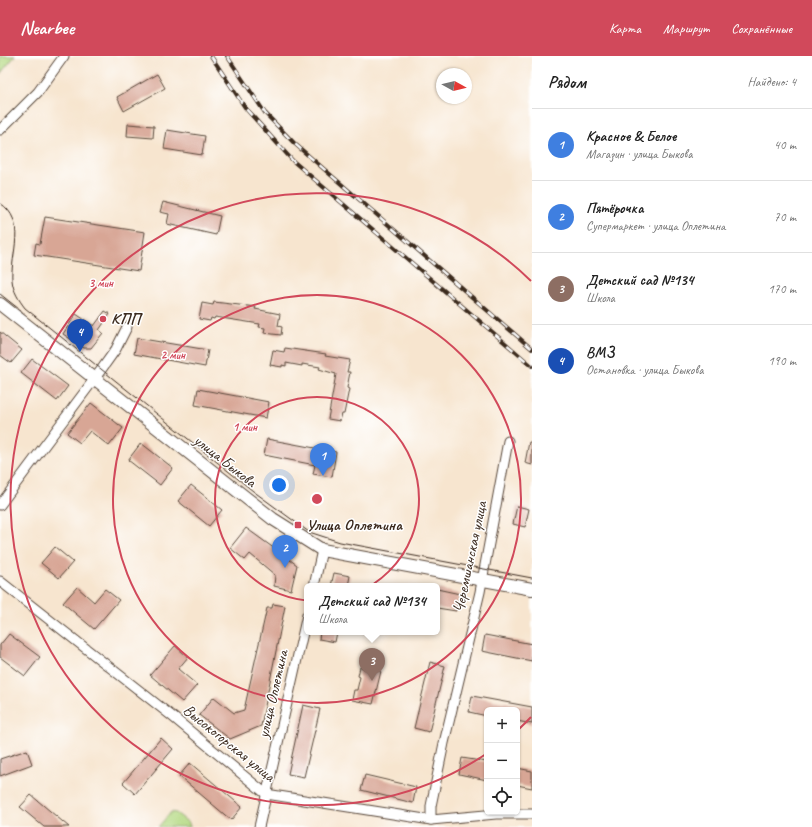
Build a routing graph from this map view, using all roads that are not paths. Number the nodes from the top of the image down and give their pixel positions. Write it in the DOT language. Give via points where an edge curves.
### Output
graph roads {
  1 [pos="64,56"];
  2 [pos="0,130"];
  3 [pos="0,304"];
  4 [pos="127,327"];
  5 [pos="95,378"];
  6 [pos="508,441"];
  7 [pos="0,505"];
  8 [pos="322,550"];
  9 [pos="0,581"];
  10 [pos="482,581"];
  11 [pos="315,583"];
  12 [pos="532,589"];
  13 [pos="304,628"];
  14 [pos="266,794"];
  15 [pos="532,814"];
  16 [pos="431,820"];
  17 [pos="259,827"];
  1 -- 2 [label="street" via="38,92"];
  3 -- 5 [label="street, улица Быкова"];
  4 -- 5 [label="street" via="113,354"];
  5 -- 7 [label="street"];
  5 -- 8 [label="street, улица Быкова" via="273,519"];
  6 -- 10 [label="street, Черемшанская улица"];
  8 -- 10 [label="street, улица Быкова"];
  8 -- 11 [label="street"];
  9 -- 14 [label="street, Высокогорская улица"];
  10 -- 12 [label="street, улица Быкова"];
  10 -- 16 [label="street, Черемшанская улица" via="444,743 431,806"];
  13 -- 14 [label="street, улица Оплетина"];
  14 -- 16 [label="street, Высокогорская улица"];
  14 -- 17 [label="street, улица Оплетина"];
  15 -- 16 [label="street, Высокогорская улица" via="496,814"];
}
